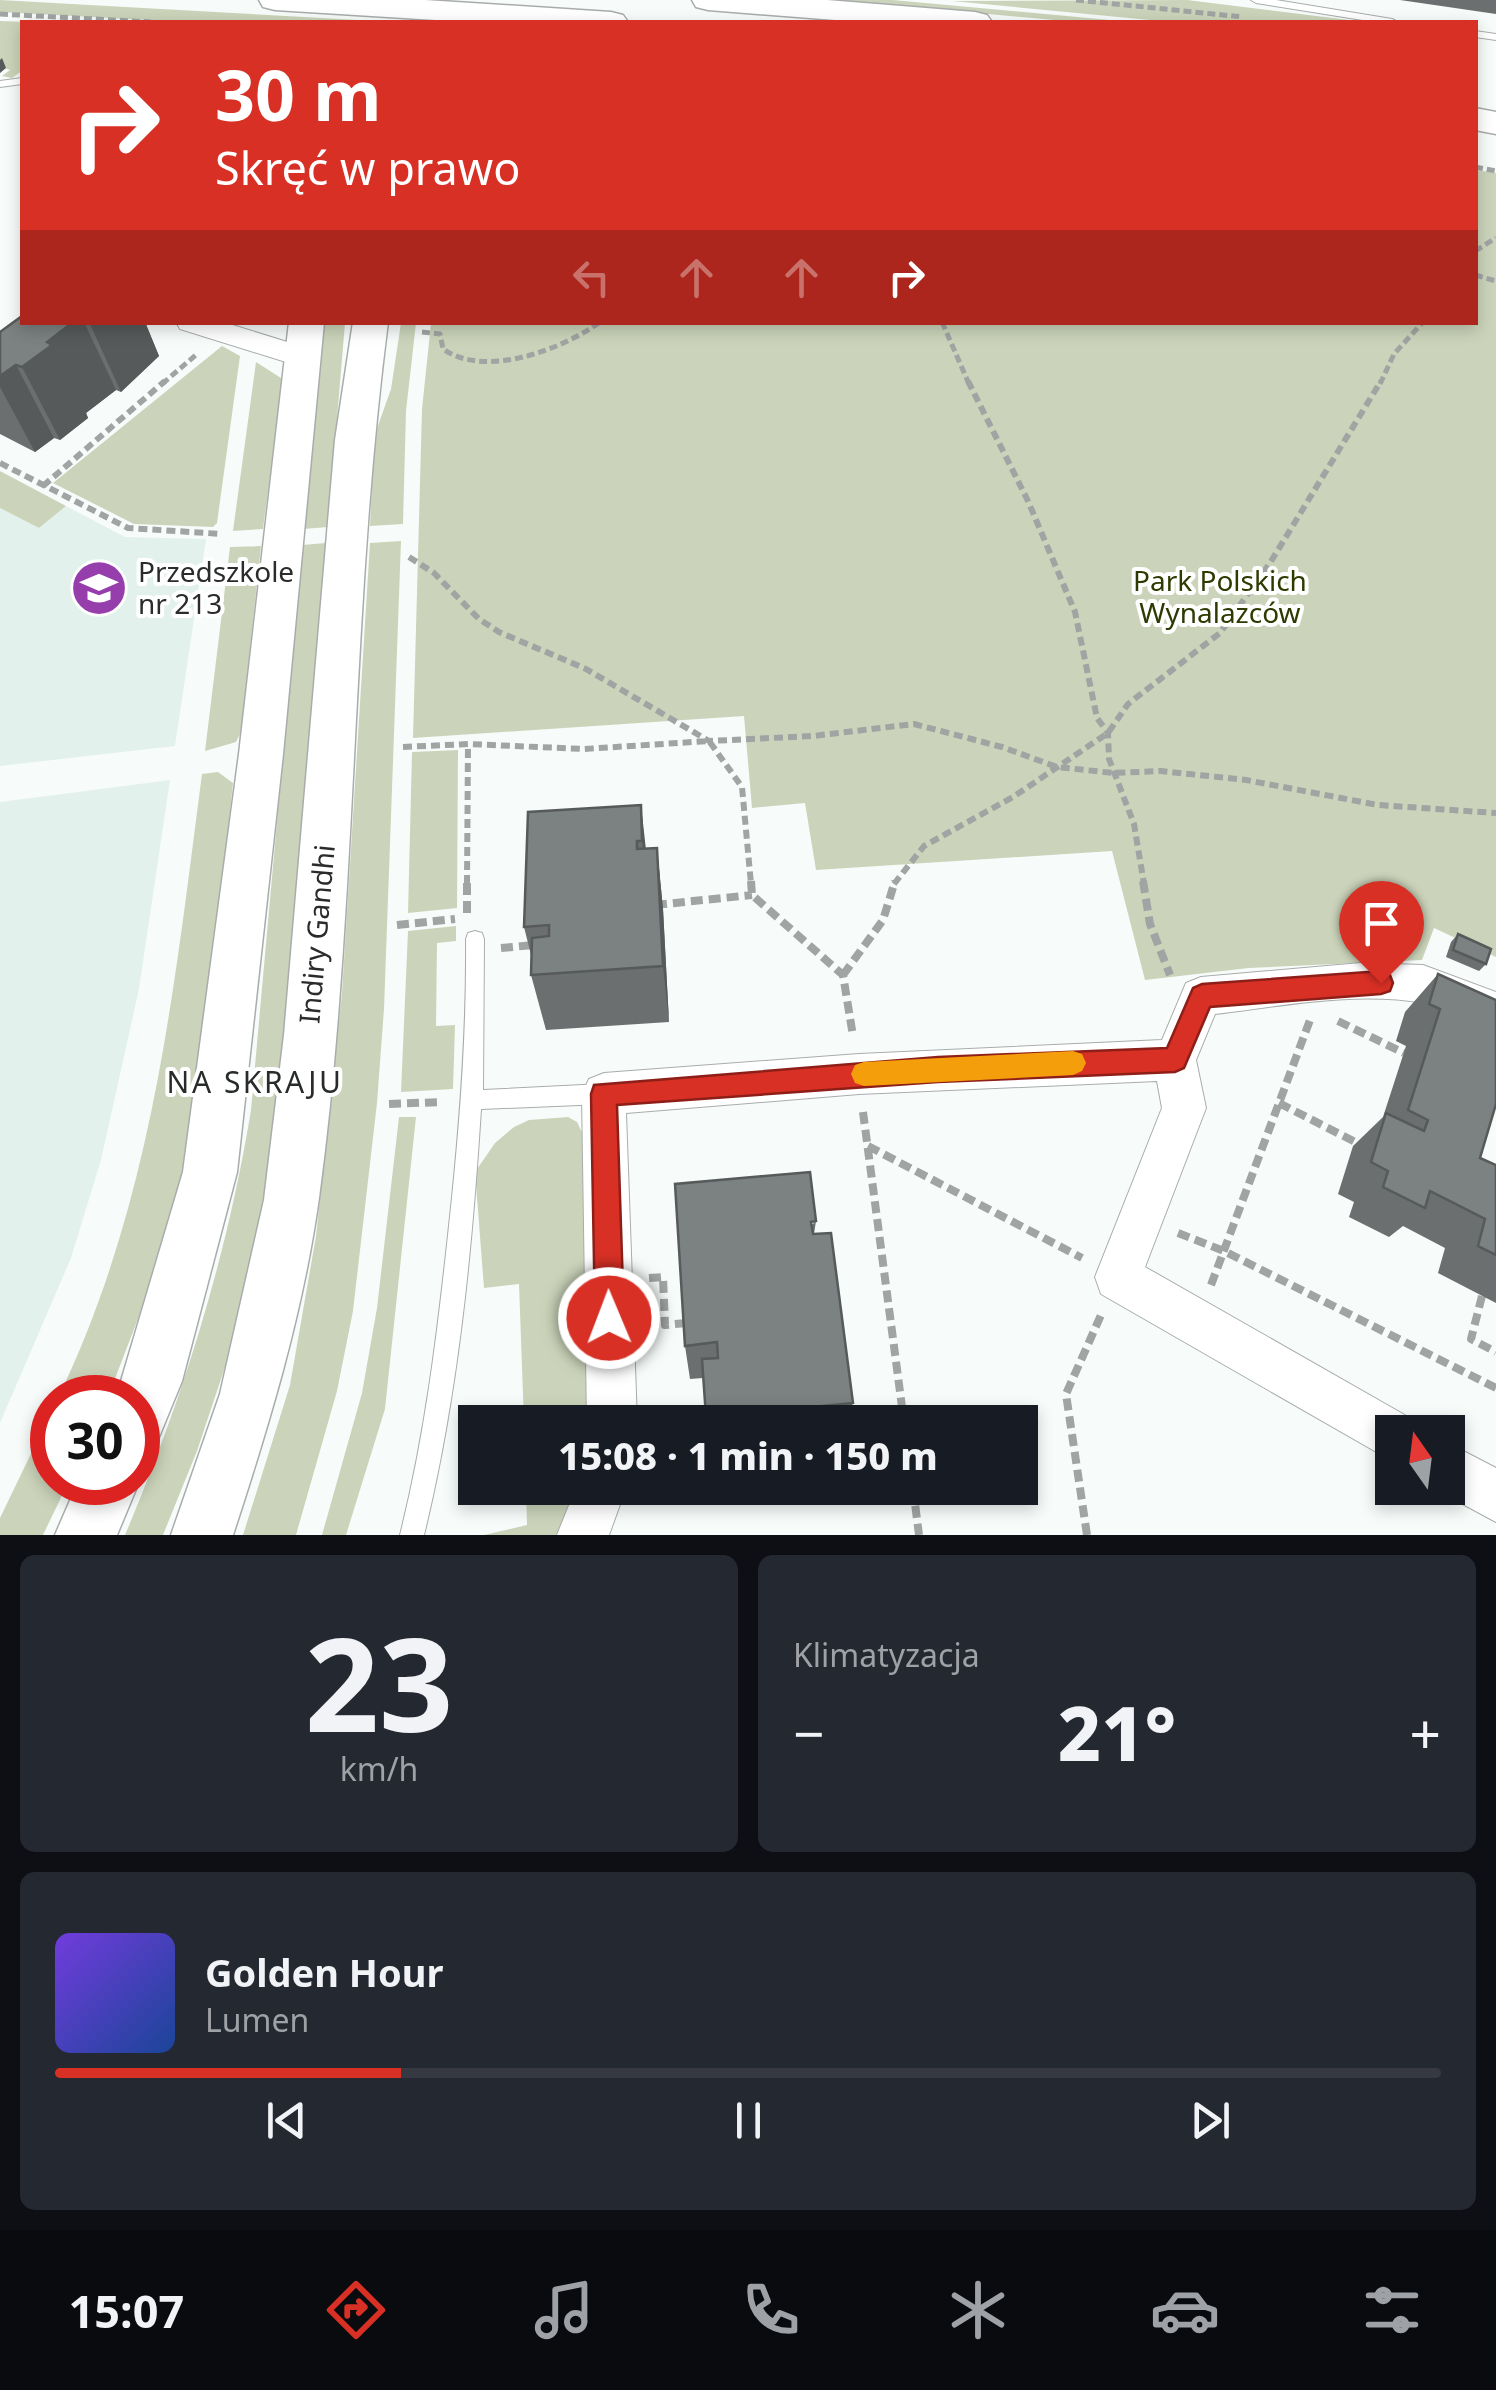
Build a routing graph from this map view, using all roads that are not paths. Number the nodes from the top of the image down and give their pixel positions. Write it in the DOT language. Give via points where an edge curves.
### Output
graph roads {
  1 [pos="276,0"];
  2 [pos="708,0"];
  3 [pos="1256,0"];
  4 [pos="1317,0"];
  5 [pos="471,11"];
  6 [pos="530,13"];
  7 [pos="1346,16"];
  8 [pos="592,20"];
  9 [pos="952,20"];
  10 [pos="1377,20"];
  11 [pos="206,325"];
  12 [pos="372,325"];
  13 [pos="304,340"];
  14 [pos="470,923"];
  15 [pos="1496,1013"];
  16 [pos="1175,1060"];
  17 [pos="604,1094"];
  18 [pos="473,1100"];
  19 [pos="154,1375"];
  20 [pos="612,1405"];
  21 [pos="1375,1426"];
  22 [pos="1465,1478"];
  23 [pos="1496,1496"];
  24 [pos="99,1505"];
  25 [pos="594,1505"];
  26 [pos="86,1535"];
  27 [pos="202,1535"];
  28 [pos="412,1535"];
  29 [pos="583,1535"];
  1 -- 5 [label="main road"];
  2 -- 9 [label="main road"];
  3 -- 7 [label="lane"];
  4 -- 7 [label="lane"];
  5 -- 6 [label="main road"];
  6 -- 8 [label="main road"];
  7 -- 10 [label="lane"];
  11 -- 13 [label="street"];
  12 -- 27 [label="street, Indiry Gandhi" via="354,440 291,1200 250,1394"];
  13 -- 19 [label="street" via="210,1172"];
  14 -- 18 [label="lane"];
  15 -- 16 [label="street" via="1418,983 1316,998 1202,996"];
  16 -- 17 [label="street"];
  16 -- 21 [label="street" via="1184,1108 1118,1277"];
  17 -- 18 [label="lane"];
  17 -- 20 [label="street"];
  18 -- 28 [label="lane" via="446,1378"];
  22 -- 23 [label="street"];
  24 -- 26 [label="street"];
  25 -- 29 [label="street"];
}
